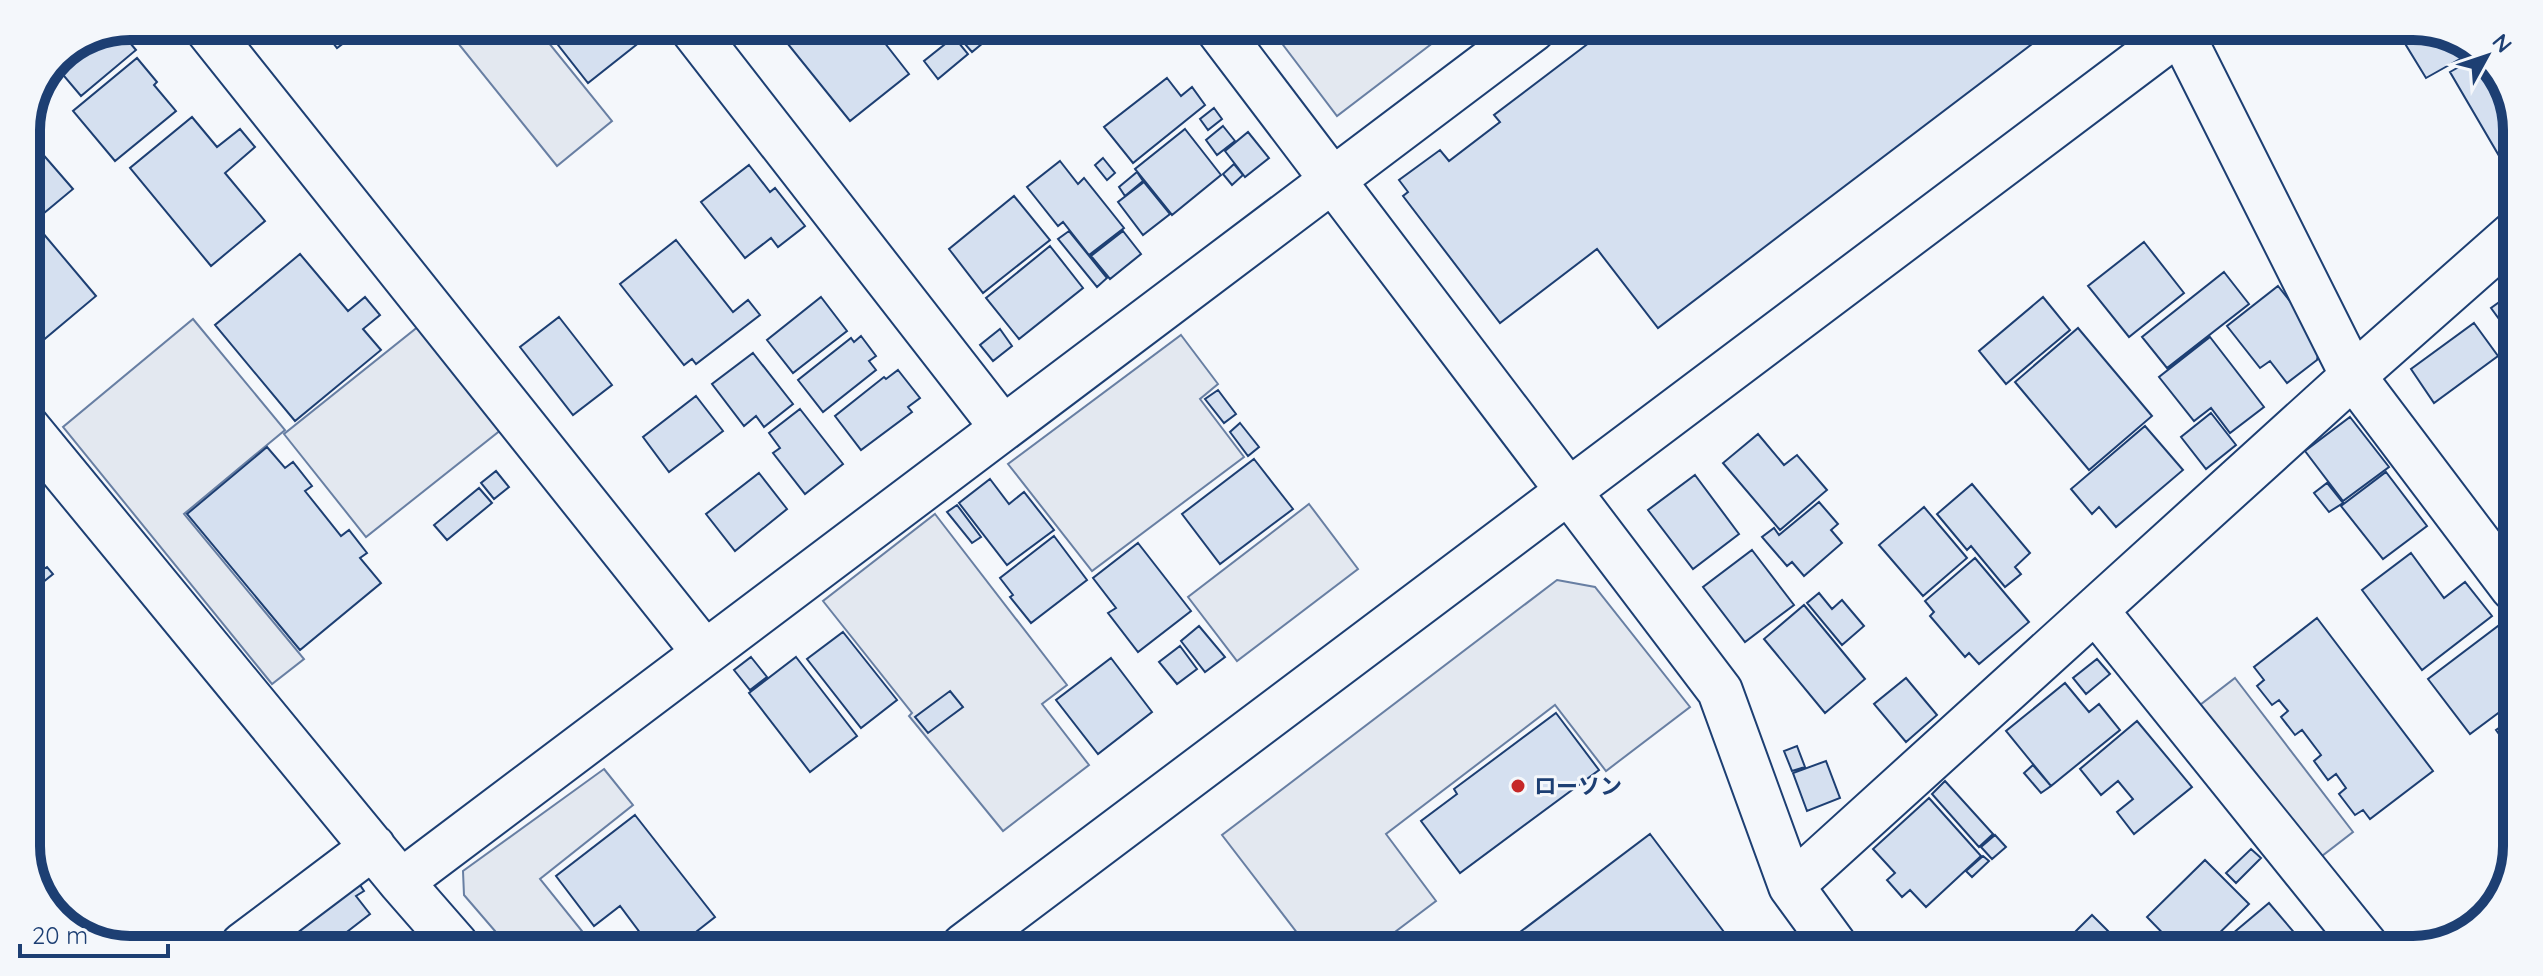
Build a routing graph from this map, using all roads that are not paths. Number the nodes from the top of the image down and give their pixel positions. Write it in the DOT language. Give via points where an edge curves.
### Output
graph roads {
  1 [pos="216,40"];
  2 [pos="701,40"];
  3 [pos="1226,40"];
  4 [pos="1518,40"];
  5 [pos="2168,40"];
  6 [pos="2185,40"];
  7 [pos="1331,180"];
  8 [pos="2503,243"];
  9 [pos="2353,376"];
  10 [pos="1003,428"];
  11 [pos="40,443"];
  12 [pos="1567,493"];
  13 [pos="2503,575"];
  14 [pos="2096,611"];
  15 [pos="705,653"];
  16 [pos="373,847"];
  17 [pos="401,882"];
  18 [pos="1791,886"];
  19 [pos="255,936"];
  20 [pos="448,936"];
  21 [pos="977,936"];
  22 [pos="1828,936"];
  23 [pos="2358,936"];
  1 -- 15 [label="street"];
  2 -- 10 [label="street"];
  3 -- 7 [label="street"];
  4 -- 7 [label="street"];
  5 -- 12 [label="street"];
  6 -- 9 [label="street"];
  7 -- 10 [label="street"];
  7 -- 12 [label="street"];
  8 -- 9 [label="street"];
  9 -- 13 [label="street"];
  9 -- 14 [label="street"];
  10 -- 15 [label="street"];
  11 -- 16 [label="street"];
  12 -- 18 [label="street" via="1720,691"];
  12 -- 21 [label="street"];
  14 -- 18 [label="street"];
  14 -- 23 [label="street"];
  15 -- 17 [label="street"];
  16 -- 17 [label="street"];
  16 -- 19 [label="street"];
  17 -- 20 [label="street"];
  18 -- 22 [label="street"];
}
